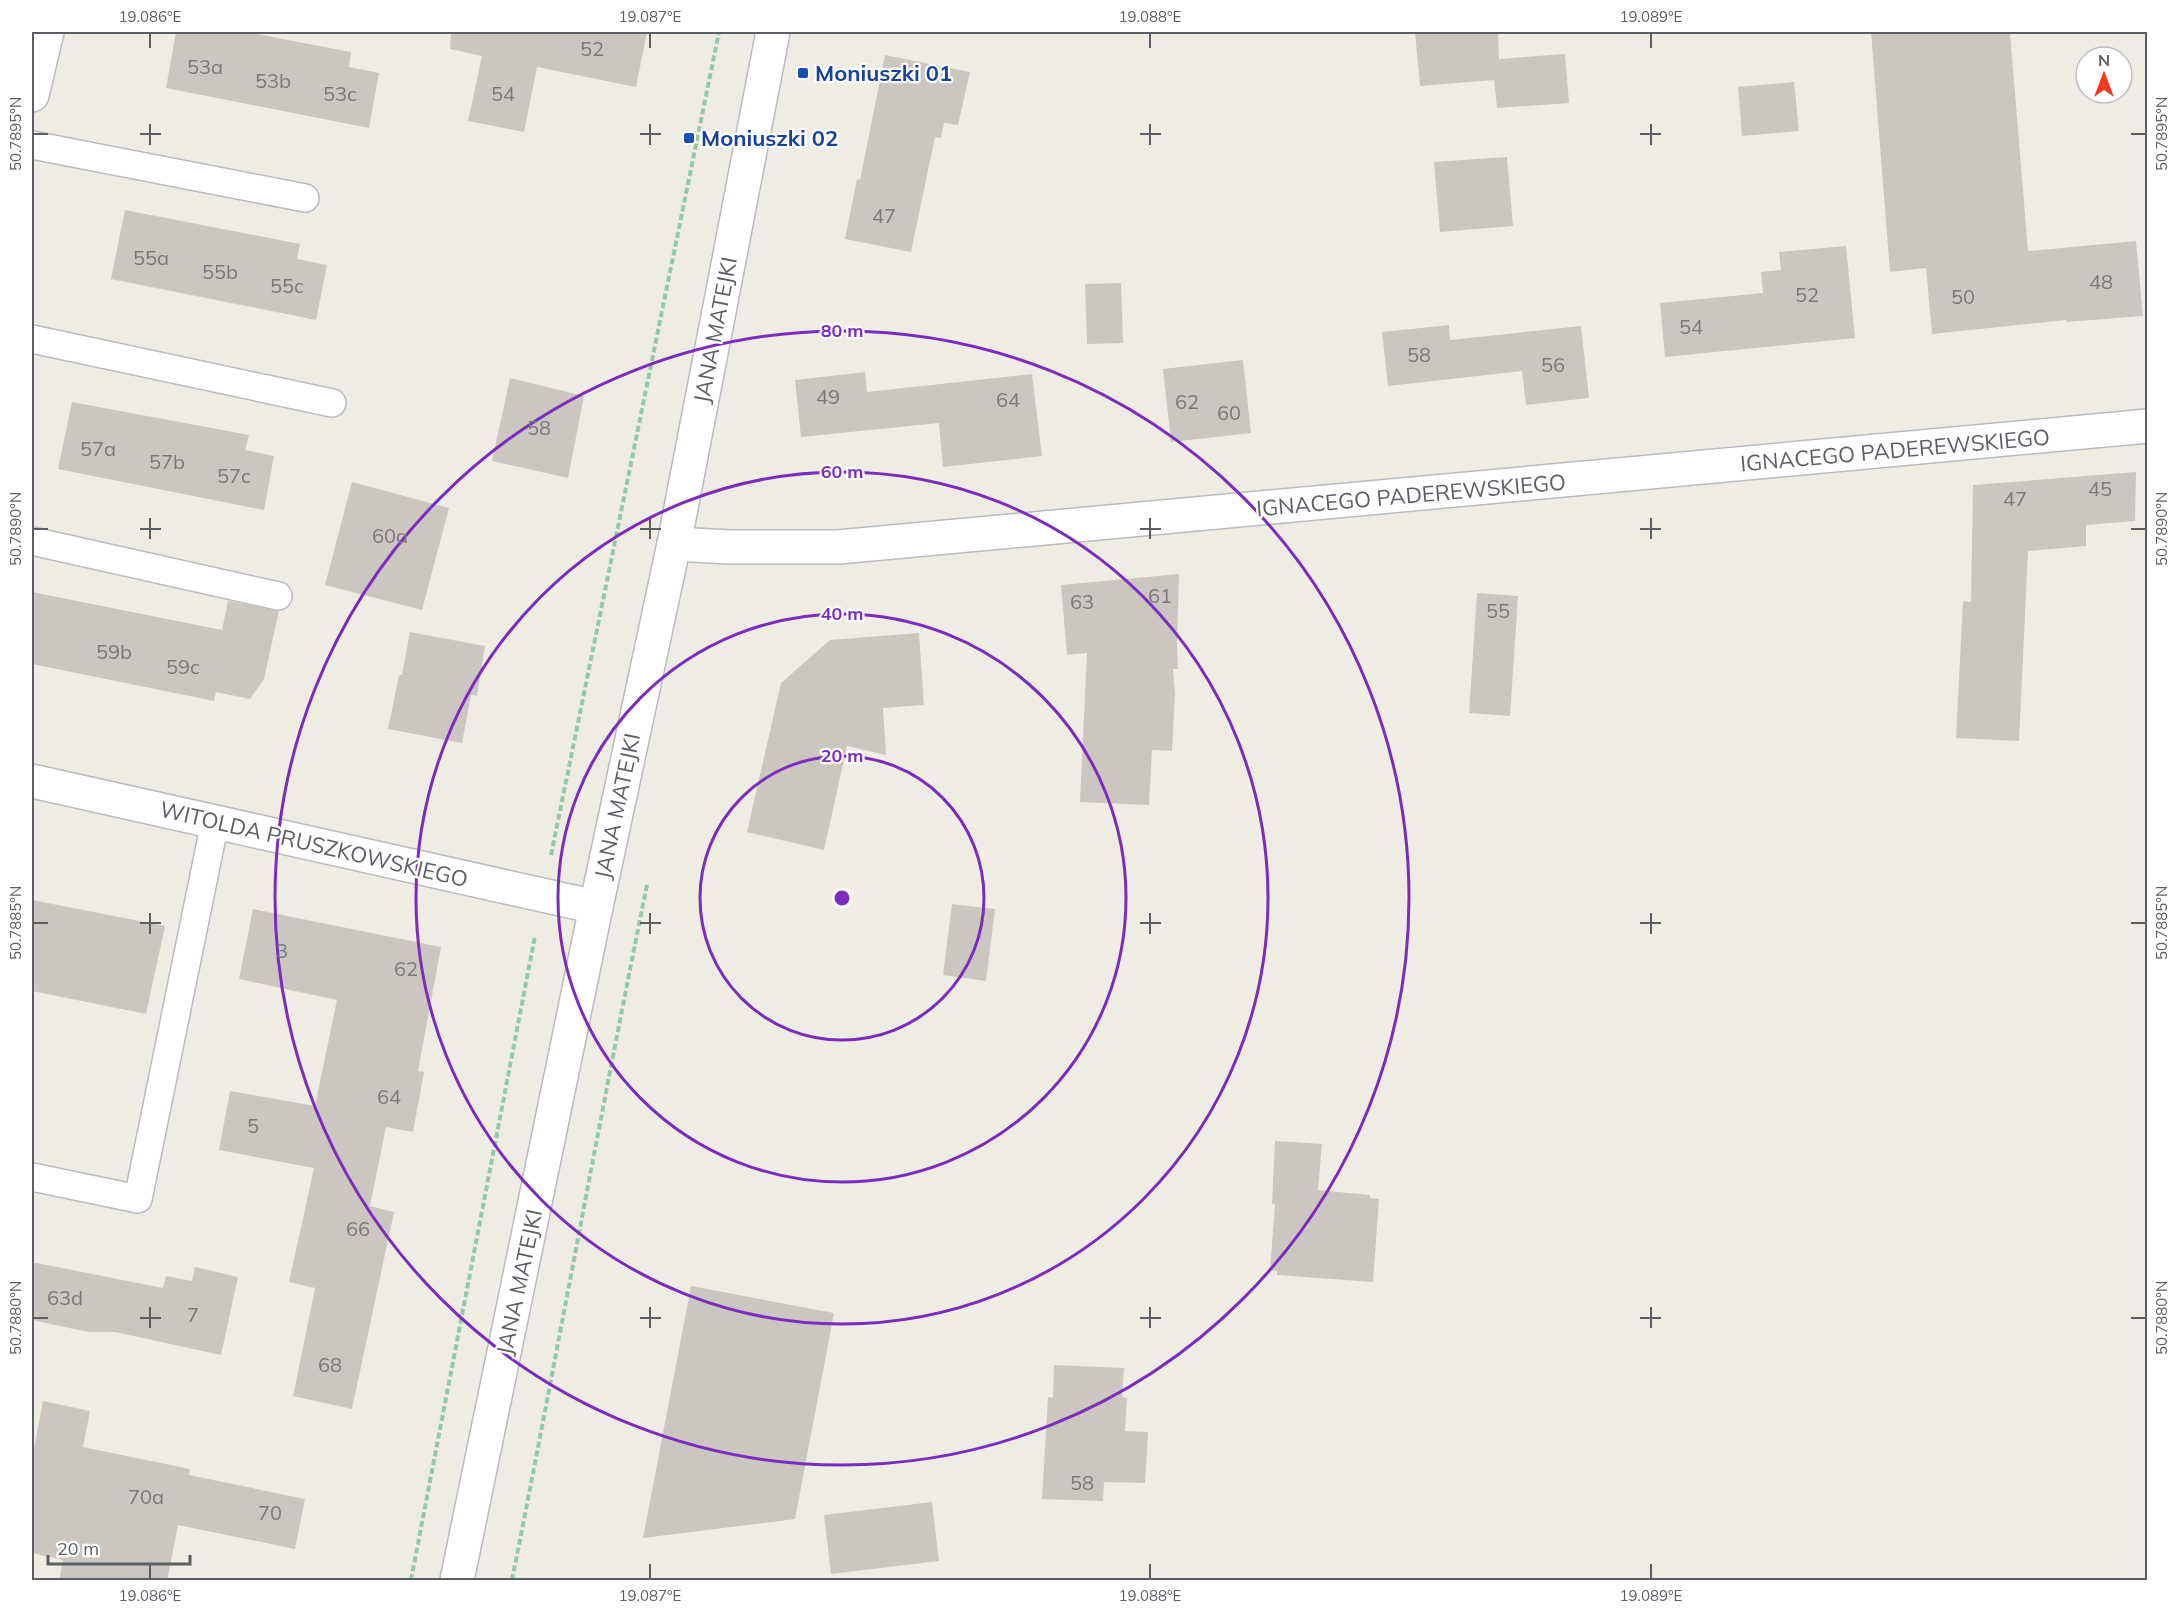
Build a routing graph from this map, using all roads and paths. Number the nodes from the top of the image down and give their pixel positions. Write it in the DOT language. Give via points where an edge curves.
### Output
graph roads {
  1 [pos="719,32"];
  2 [pos="773,32"];
  3 [pos="41,39"];
  4 [pos="32,95"];
  5 [pos="32,145"];
  6 [pos="305,198"];
  7 [pos="32,339"];
  8 [pos="332,403"];
  9 [pos="2148,426"];
  10 [pos="32,541"];
  11 [pos="674,544"];
  12 [pos="278,596"];
  13 [pos="32,781"];
  14 [pos="215,822"];
  15 [pos="647,883"];
  16 [pos="543,895"];
  17 [pos="596,907"];
  18 [pos="32,1177"];
  19 [pos="411,1581"];
  20 [pos="457,1581"];
  21 [pos="512,1581"];
  1 -- 16 [label="path"];
  2 -- 11 [label="street, JANA MATEJKI"];
  3 -- 4 [label="street"];
  5 -- 6 [label="lane"];
  7 -- 8 [label="lane"];
  9 -- 11 [label="street, IGNACEGO PADEREWSKIEGO" via="838,548"];
  10 -- 12 [label="lane"];
  11 -- 17 [label="street, JANA MATEJKI"];
  13 -- 14 [label="street, WITOLDA PRUSZKOWSKIEGO"];
  14 -- 16 [label="street, WITOLDA PRUSZKOWSKIEGO"];
  14 -- 18 [label="lane" via="138,1199"];
  15 -- 21 [label="path"];
  16 -- 17 [label="street, WITOLDA PRUSZKOWSKIEGO"];
  16 -- 19 [label="path"];
  17 -- 20 [label="street, JANA MATEJKI"];
}
